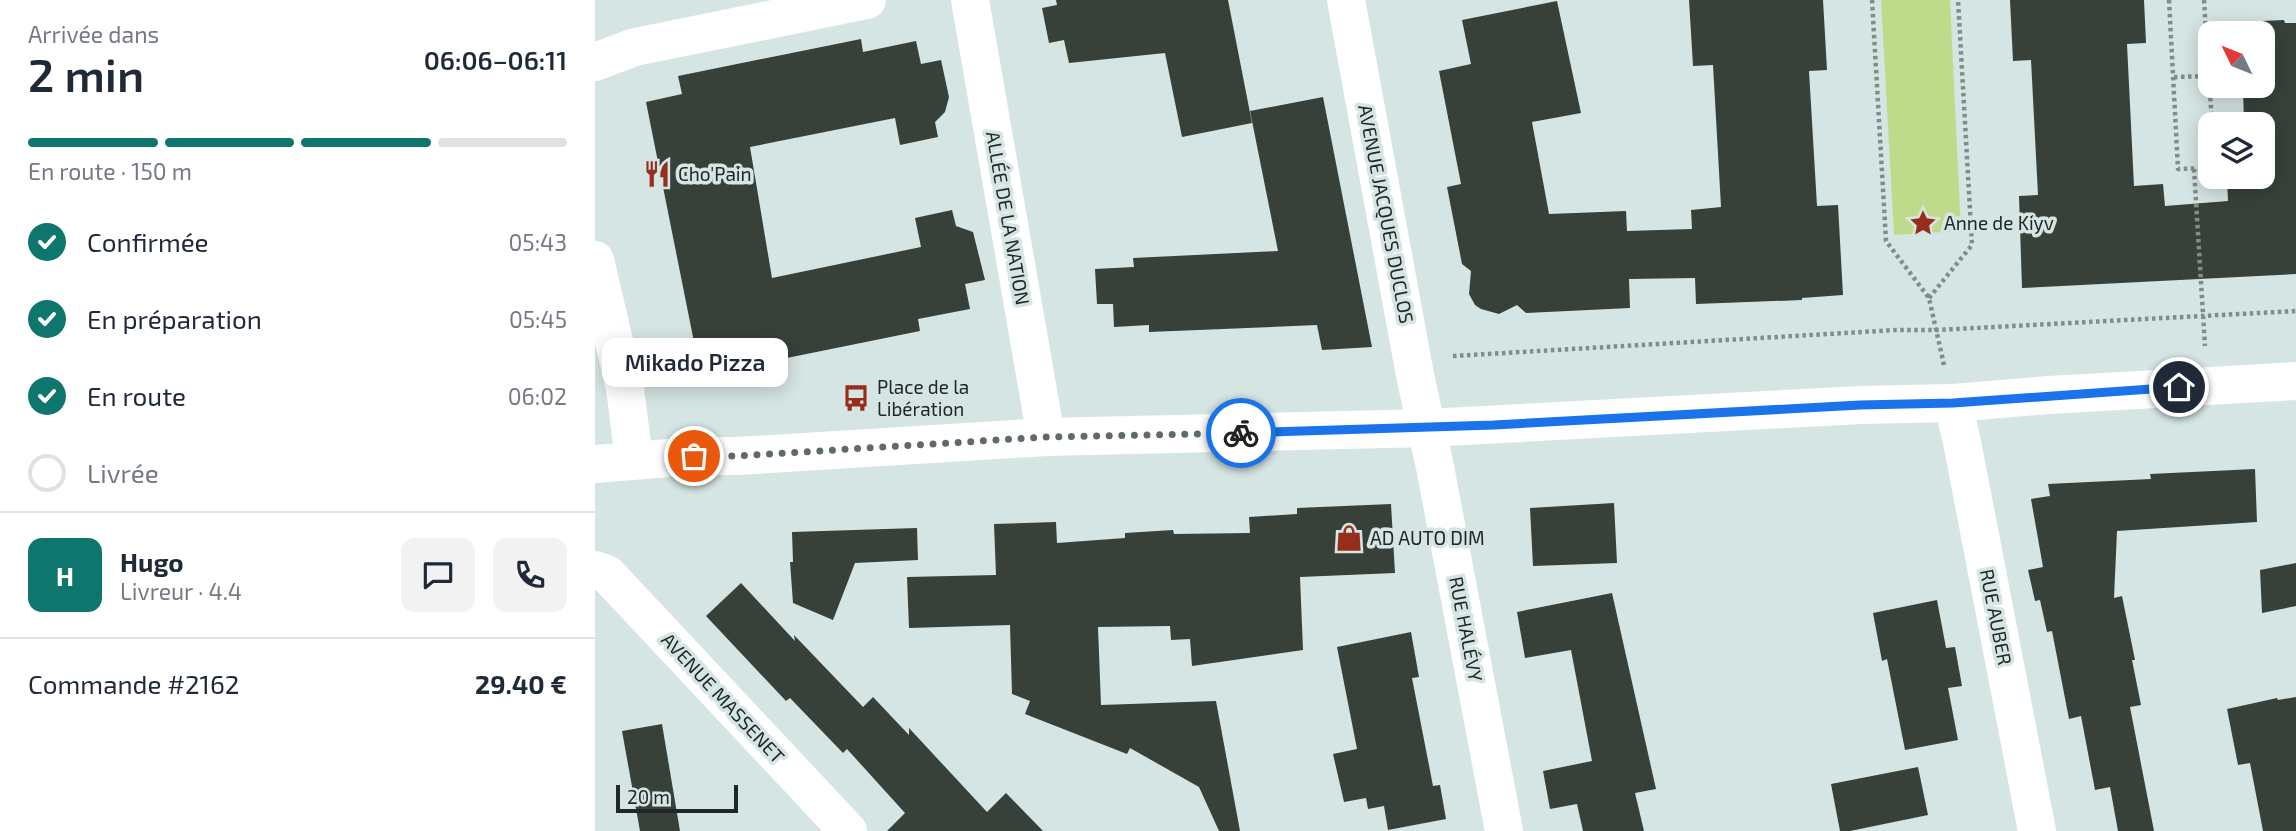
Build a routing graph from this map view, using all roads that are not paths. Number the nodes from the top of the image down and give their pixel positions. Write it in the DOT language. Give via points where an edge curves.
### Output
graph roads {
  1 [pos="867,0"];
  2 [pos="970,0"];
  3 [pos="1346,0"];
  4 [pos="595,62"];
  5 [pos="595,260"];
  6 [pos="2296,381"];
  7 [pos="1953,403"];
  8 [pos="1427,428"];
  9 [pos="1046,437"];
  10 [pos="634,460"];
  11 [pos="595,464"];
  12 [pos="595,570"];
  13 [pos="848,831"];
  14 [pos="1504,831"];
  15 [pos="2037,831"];
  1 -- 4 [label="street" via="635,47"];
  2 -- 9 [label="street, ALLÉE DE LA NATION"];
  3 -- 8 [label="street, AVENUE JACQUES DUCLOS"];
  5 -- 10 [label="street" via="625,388"];
  6 -- 7 [label="street"];
  7 -- 8 [label="street"];
  7 -- 15 [label="street, RUE AUBER"];
  8 -- 9 [label="street"];
  8 -- 14 [label="street, RUE HALÉVY"];
  9 -- 10 [label="street"];
  10 -- 11 [label="street"];
  12 -- 13 [label="street, AVENUE MASSENET" via="607,574"];
}
